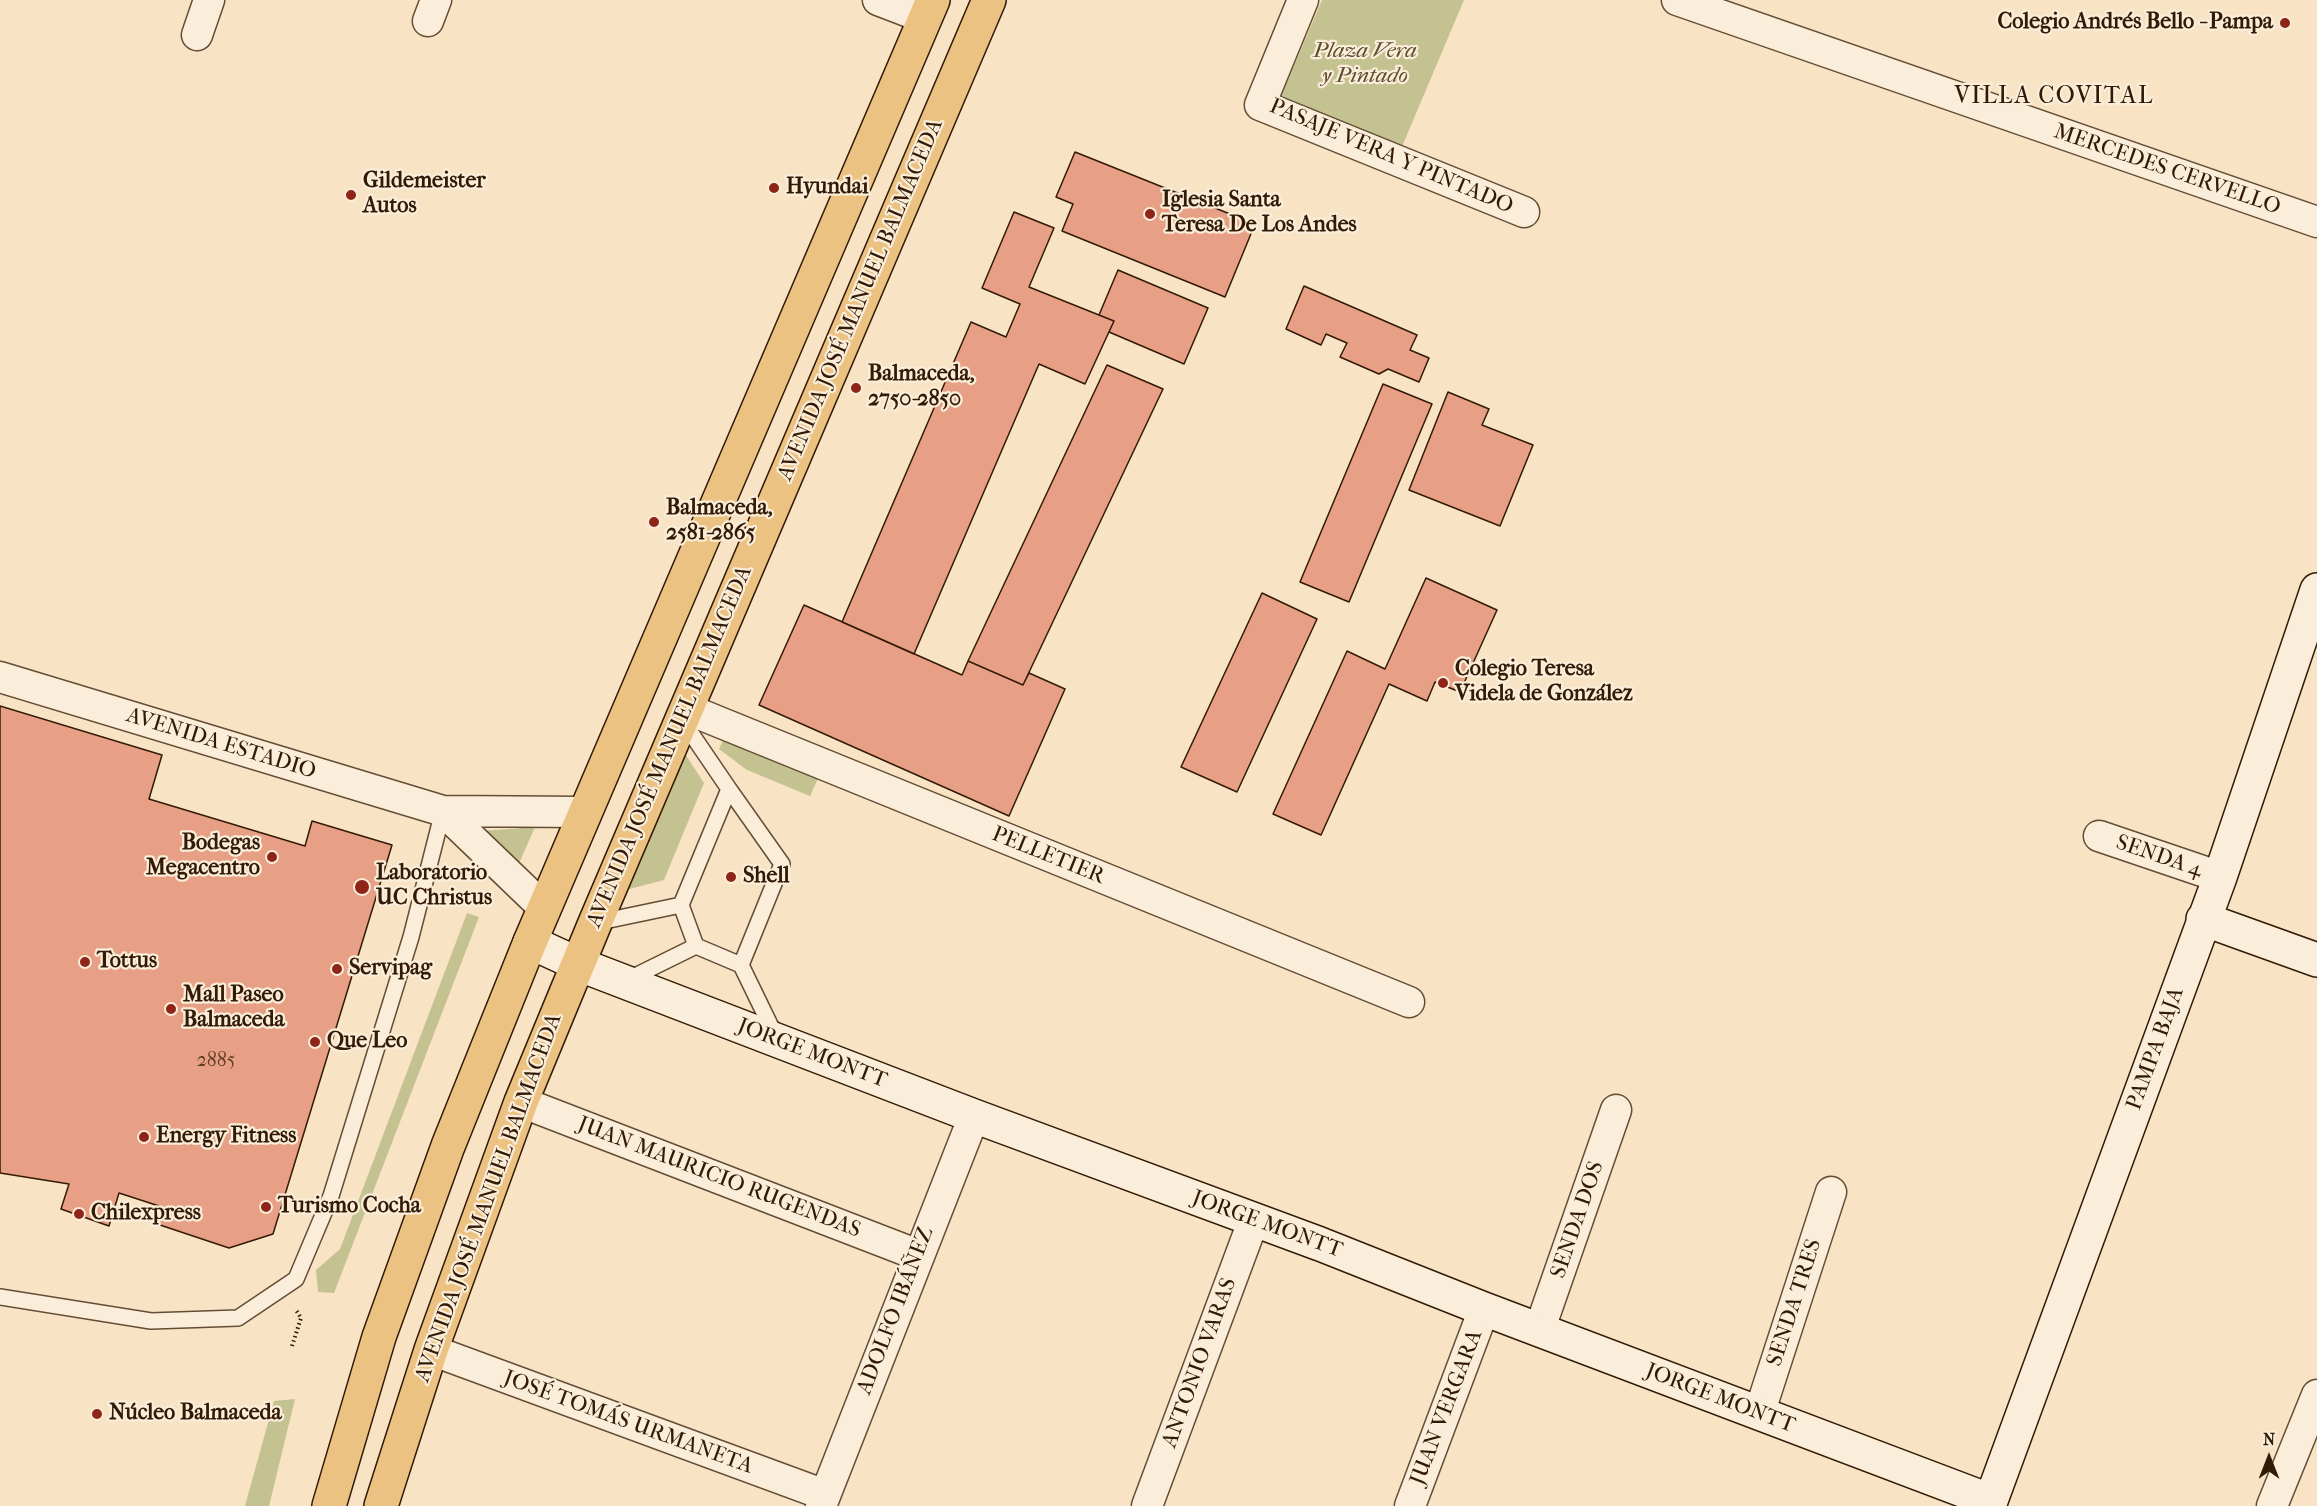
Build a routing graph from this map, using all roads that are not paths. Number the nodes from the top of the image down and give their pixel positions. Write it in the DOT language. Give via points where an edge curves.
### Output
graph roads {
  1 [pos="209,0"];
  2 [pos="878,0"];
  3 [pos="989,0"];
  4 [pos="1303,0"];
  5 [pos="1677,0"];
  6 [pos="929,9"];
  7 [pos="196,35"];
  8 [pos="1524,212"];
  9 [pos="2317,222"];
  10 [pos="2317,590"];
  11 [pos="0,677"];
  12 [pos="684,715"];
  13 [pos="729,789"];
  14 [pos="443,810"];
  15 [pos="584,812"];
  16 [pos="2099,836"];
  17 [pos="2220,877"];
  18 [pos="681,905"];
  19 [pos="544,909"];
  20 [pos="2203,919"];
  21 [pos="595,923"];
  22 [pos="530,942"];
  23 [pos="696,946"];
  24 [pos="2317,960"];
  25 [pos="578,964"];
  26 [pos="741,965"];
  27 [pos="625,981"];
  28 [pos="1409,1002"];
  29 [pos="778,1041"];
  30 [pos="521,1102"];
  31 [pos="1616,1110"];
  32 [pos="974,1116"];
  33 [pos="1831,1192"];
  34 [pos="1254,1219"];
  35 [pos="918,1255"];
  36 [pos="0,1298"];
  37 [pos="1484,1309"];
  38 [pos="1539,1331"];
  39 [pos="431,1350"];
  40 [pos="2316,1403"];
  41 [pos="1760,1414"];
  42 [pos="823,1501"];
  43 [pos="1995,1504"];
  44 [pos="329,1506"];
  45 [pos="381,1506"];
  46 [pos="1147,1506"];
  47 [pos="1410,1506"];
  48 [pos="2272,1506"];
  1 -- 7 [label="street"];
  2 -- 6 [label="street"];
  3 -- 12 [label="main road, AVENIDA JOSÉ MANUEL BALMACEDA"];
  4 -- 8 [label="street, PASAJE VERA Y PINTADO" via="1260,105"];
  5 -- 9 [label="street, MERCEDES CERVELLO"];
  6 -- 15 [label="main road"];
  10 -- 17 [label="street, PAMPA BAJA"];
  11 -- 14 [label="street, AVENIDA ESTADIO"];
  12 -- 13 [label="lane"];
  12 -- 21 [label="main road, AVENIDA JOSÉ MANUEL BALMACEDA"];
  12 -- 28 [label="street, PELLETIER"];
  13 -- 18 [label="lane"];
  13 -- 26 [label="lane" via="782,864"];
  14 -- 15 [label="street, AVENIDA ESTADIO"];
  14 -- 19 [label="street, AVENIDA ESTADIO"];
  14 -- 36 [label="lane" via="411,937 330,1196 296,1279 238,1318 151,1321"];
  15 -- 19 [label="main road"];
  16 -- 17 [label="street, SENDA 4"];
  17 -- 20 [label="street, PAMPA BAJA"];
  18 -- 21 [label="lane"];
  18 -- 23 [label="lane"];
  19 -- 22 [label="main road"];
  20 -- 24 [label="street"];
  20 -- 43 [label="street, PAMPA BAJA"];
  21 -- 25 [label="main road, AVENIDA JOSÉ MANUEL BALMACEDA"];
  22 -- 25 [label="street, JORGE MONTT"];
  22 -- 44 [label="main road" via="448,1146 379,1337"];
  23 -- 26 [label="lane"];
  23 -- 27 [label="lane"];
  25 -- 27 [label="street, JORGE MONTT"];
  25 -- 30 [label="main road, AVENIDA JOSÉ MANUEL BALMACEDA"];
  26 -- 29 [label="lane"];
  27 -- 29 [label="street, JORGE MONTT"];
  29 -- 32 [label="street, JORGE MONTT"];
  30 -- 35 [label="street, JUAN MAURICIO RUGENDAS"];
  30 -- 39 [label="main road, AVENIDA JOSÉ MANUEL BALMACEDA"];
  31 -- 38 [label="street, SENDA DOS"];
  32 -- 34 [label="street, JORGE MONTT"];
  32 -- 35 [label="street, ADOLFO IBÁÑEZ"];
  33 -- 41 [label="street, SENDA TRES"];
  34 -- 37 [label="street, JORGE MONTT"];
  34 -- 46 [label="street, ANTONIO VARAS"];
  35 -- 42 [label="street, ADOLFO IBÁÑEZ"];
  37 -- 38 [label="street, JORGE MONTT"];
  37 -- 47 [label="street, JUAN VERGARA"];
  38 -- 41 [label="street, JORGE MONTT"];
  39 -- 42 [label="street, JOSÉ TOMÁS URMANETA"];
  39 -- 45 [label="main road, AVENIDA JOSÉ MANUEL BALMACEDA"];
  40 -- 48 [label="street"];
  41 -- 43 [label="street, JORGE MONTT"];
}
